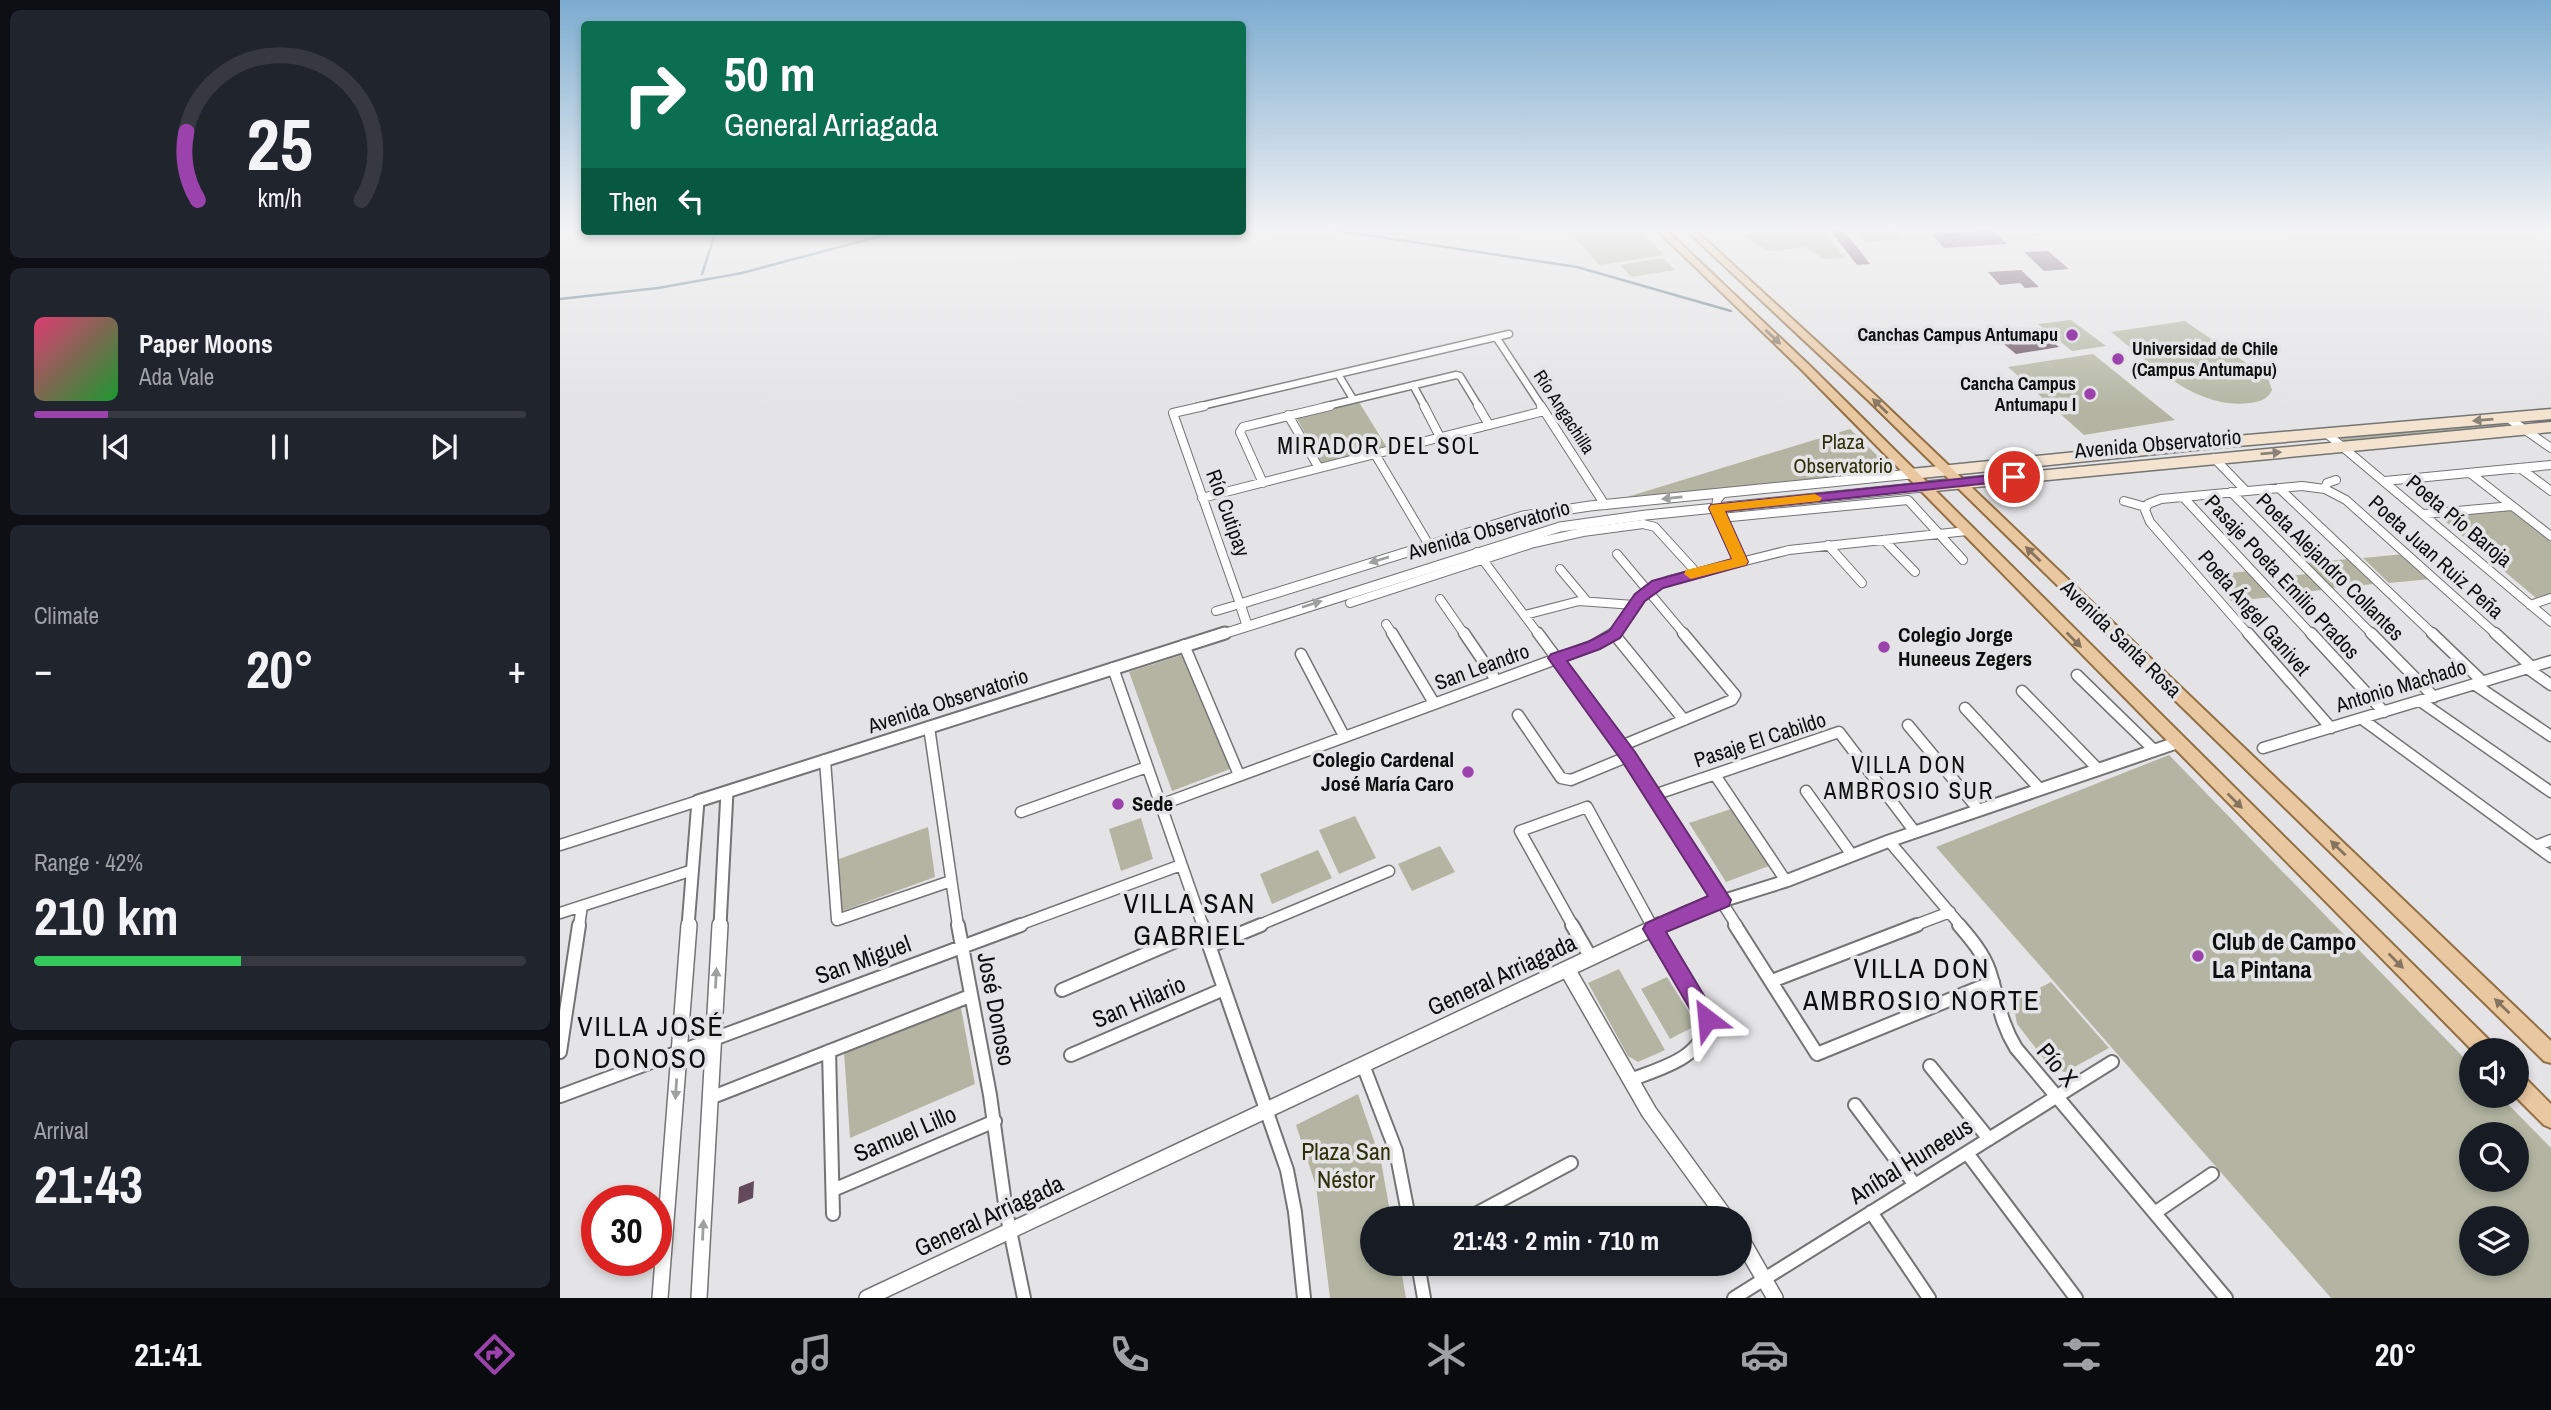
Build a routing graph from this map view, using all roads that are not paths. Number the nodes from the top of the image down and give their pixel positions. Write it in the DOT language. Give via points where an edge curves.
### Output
graph roads {
  1 [pos="1723,289"];
  2 [pos="1754,289"];
  3 [pos="1509,334"];
  4 [pos="1496,337"];
  5 [pos="1338,374"];
  6 [pos="1413,385"];
  7 [pos="1353,399"];
  8 [pos="1544,411"];
  9 [pos="2551,414"];
  10 [pos="1288,415"];
  11 [pos="2508,418"];
  12 [pos="1489,425"];
  13 [pos="2551,427"];
  14 [pos="2525,430"];
  15 [pos="2329,433"];
  16 [pos="1440,438"];
  17 [pos="2344,446"];
  18 [pos="2551,448"];
  19 [pos="1375,454"];
  20 [pos="2214,458"];
  21 [pos="2049,460"];
  22 [pos="2551,465"];
  23 [pos="1319,468"];
  24 [pos="2520,468"];
  25 [pos="1947,471"];
  26 [pos="2058,473"];
  27 [pos="2470,473"];
  28 [pos="1911,474"];
  29 [pos="2336,480"];
  30 [pos="2385,481"];
  31 [pos="1835,482"];
  32 [pos="1263,483"];
  33 [pos="1959,483"];
  34 [pos="1923,486"];
  35 [pos="2279,488"];
  36 [pos="2325,489"];
  37 [pos="2246,491"];
  38 [pos="2551,491"];
  39 [pos="2231,492"];
  40 [pos="1723,493"];
  41 [pos="1843,495"];
  42 [pos="2183,497"];
  43 [pos="1202,498"];
  44 [pos="2124,501"];
  45 [pos="1605,505"];
  46 [pos="2512,506"];
  47 [pos="2146,507"];
  48 [pos="1716,508"];
  49 [pos="2424,514"];
  50 [pos="1721,518"];
  51 [pos="1967,531"];
  52 [pos="1939,534"];
  53 [pos="2551,536"];
  54 [pos="1884,540"];
  55 [pos="1429,545"];
  56 [pos="1828,545"];
  57 [pos="1617,554"];
  58 [pos="1481,556"];
  59 [pos="1963,560"];
  60 [pos="1741,562"];
  61 [pos="1560,569"];
  62 [pos="1696,572"];
  63 [pos="1915,572"];
  64 [pos="1862,583"];
  65 [pos="1647,591"];
  66 [pos="2551,598"];
  67 [pos="1440,599"];
  68 [pos="1586,600"];
  69 [pos="1240,604"];
  70 [pos="1350,604"];
  71 [pos="1634,605"];
  72 [pos="2530,605"];
  73 [pos="1216,611"];
  74 [pos="1525,615"];
  75 [pos="2551,622"];
  76 [pos="1387,624"];
  77 [pos="1247,625"];
  78 [pos="1614,634"];
  79 [pos="1184,645"];
  80 [pos="1301,653"];
  81 [pos="1556,658"];
  82 [pos="2551,661"];
  83 [pos="2530,667"];
  84 [pos="1113,668"];
  85 [pos="2077,675"];
  86 [pos="1496,680"];
  87 [pos="2478,683"];
  88 [pos="2551,685"];
  89 [pos="2022,691"];
  90 [pos="2434,696"];
  91 [pos="2420,701"];
  92 [pos="1434,703"];
  93 [pos="1965,708"];
  94 [pos="2384,712"];
  95 [pos="1518,715"];
  96 [pos="2362,719"];
  97 [pos="1684,720"];
  98 [pos="1908,725"];
  99 [pos="929,727"];
  100 [pos="2331,728"];
  101 [pos="1344,736"];
  102 [pos="2551,736"];
  103 [pos="2176,743"];
  104 [pos="1621,746"];
  105 [pos="2263,748"];
  106 [pos="2153,749"];
  107 [pos="1629,757"];
  108 [pos="825,760"];
  109 [pos="1147,767"];
  110 [pos="2097,768"];
  111 [pos="1239,775"];
  112 [pos="1714,775"];
  113 [pos="2039,788"];
  114 [pos="1806,791"];
  115 [pos="727,792"];
  116 [pos="2551,792"];
  117 [pos="1654,795"];
  118 [pos="698,801"];
  119 [pos="1160,805"];
  120 [pos="1978,809"];
  121 [pos="1021,812"];
  122 [pos="1916,832"];
  123 [pos="1889,841"];
  124 [pos="2551,841"];
  125 [pos="560,845"];
  126 [pos="2536,846"];
  127 [pos="1852,855"];
  128 [pos="2551,857"];
  129 [pos="1181,864"];
  130 [pos="693,870"];
  131 [pos="1390,871"];
  132 [pos="951,881"];
  133 [pos="1786,881"];
  134 [pos="1722,900"];
  135 [pos="582,906"];
  136 [pos="1950,912"];
  137 [pos="560,914"];
  138 [pos="1204,929"];
  139 [pos="1653,929"];
  140 [pos="1210,946"];
  141 [pos="961,947"];
  142 [pos="1591,958"];
  143 [pos="1567,969"];
  144 [pos="1772,981"];
  145 [pos="1993,982"];
  146 [pos="1224,989"];
  147 [pos="1062,990"];
  148 [pos="970,996"];
  149 [pos="563,1013"];
  150 [pos="2472,1038"];
  151 [pos="713,1039"];
  152 [pos="829,1051"];
  153 [pos="560,1052"];
  154 [pos="679,1052"];
  155 [pos="2551,1054"];
  156 [pos="1071,1055"];
  157 [pos="2112,1062"];
  158 [pos="1363,1065"];
  159 [pos="1930,1066"];
  160 [pos="1630,1080"];
  161 [pos="560,1096"];
  162 [pos="2529,1096"];
  163 [pos="2056,1097"];
  164 [pos="710,1098"];
  165 [pos="1855,1105"];
  166 [pos="1267,1110"];
  167 [pos="2551,1118"];
  168 [pos="995,1121"];
  169 [pos="1989,1139"];
  170 [pos="1967,1153"];
  171 [pos="1571,1163"];
  172 [pos="2212,1174"];
  173 [pos="1914,1185"];
  174 [pos="833,1190"];
  175 [pos="1407,1206"];
  176 [pos="1490,1206"];
  177 [pos="1717,1206"];
  178 [pos="1871,1212"];
  179 [pos="2156,1212"];
  180 [pos="833,1214"];
  181 [pos="1010,1231"];
  182 [pos="1752,1258"];
  183 [pos="1420,1276"];
  184 [pos="1764,1279"];
  185 [pos="660,1298"];
  186 [pos="699,1298"];
  187 [pos="867,1298"];
  188 [pos="1024,1298"];
  189 [pos="1304,1298"];
  190 [pos="1424,1298"];
  191 [pos="1734,1298"];
  192 [pos="1775,1298"];
  193 [pos="1929,1298"];
  194 [pos="2076,1298"];
  195 [pos="2226,1298"];
  1 -- 28 [label="main road, Avenida Santa Rosa, one-way"];
  25 -- 2 [label="main road, Avenida Santa Rosa, one-way"];
  3 -- 4 [label="street"];
  4 -- 5 [label="street"];
  4 -- 8 [label="street, Río Angachilla"];
  5 -- 7 [label="street"];
  5 -- 43 [label="street, Río Cutipay" via="1172,413"];
  6 -- 7 [label="street"];
  6 -- 12 [label="street" via="1460,376"];
  6 -- 16 [label="street"];
  7 -- 10 [label="street"];
  8 -- 12 [label="street"];
  8 -- 45 [label="street, Río Angachilla"];
  9 -- 11 [label="main road, Avenida Observatorio"];
  10 -- 23 [label="street"];
  10 -- 32 [label="street" via="1240,430"];
  11 -- 14 [label="street"];
  11 -- 15 [label="main road, Avenida Observatorio, one-way"];
  12 -- 16 [label="street"];
  13 -- 14 [label="main road, Avenida Observatorio"];
  14 -- 17 [label="main road, Avenida Observatorio"];
  14 -- 18 [label="street"];
  15 -- 17 [label="street, Poeta Pío Baroja"];
  15 -- 21 [label="main road, Avenida Observatorio"];
  16 -- 19 [label="street"];
  20 -- 17 [label="main road, Avenida Observatorio, one-way"];
  17 -- 30 [label="street, Poeta Pío Baroja"];
  19 -- 23 [label="street"];
  19 -- 55 [label="street"];
  20 -- 26 [label="main road, Avenida Observatorio"];
  20 -- 37 [label="street"];
  21 -- 25 [label="main road, Avenida Observatorio"];
  21 -- 26 [label="main road"];
  22 -- 24 [label="street"];
  23 -- 32 [label="street"];
  24 -- 27 [label="street"];
  24 -- 38 [label="street"];
  25 -- 28 [label="main road, Avenida Observatorio"];
  25 -- 33 [label="main road, Avenida Santa Rosa"];
  26 -- 33 [label="main road, Avenida Observatorio"];
  27 -- 30 [label="street"];
  27 -- 46 [label="street"];
  28 -- 31 [label="street, Avenida Observatorio"];
  28 -- 34 [label="main road, Avenida Santa Rosa"];
  29 -- 36 [label="street"];
  30 -- 49 [label="street, Poeta Pío Baroja"];
  31 -- 40 [label="street, Avenida Observatorio"];
  31 -- 41 [label="street"];
  32 -- 43 [label="street"];
  33 -- 34 [label="main road, Avenida Observatorio"];
  155 -- 33 [label="main road, Avenida Santa Rosa, one-way"];
  34 -- 41 [label="street, Avenida Observatorio"];
  34 -- 51 [label="main road, Avenida Santa Rosa"];
  35 -- 36 [label="street"];
  35 -- 37 [label="street"];
  35 -- 87 [label="street"];
  36 -- 83 [label="street, Poeta Juan Ruiz Peña" via="2346,500"];
  37 -- 39 [label="street"];
  39 -- 42 [label="street"];
  39 -- 90 [label="street, Poeta Alejandro Collantes"];
  40 -- 45 [label="street, Avenida Observatorio, one-way"];
  40 -- 48 [label="street"];
  41 -- 48 [label="street, Avenida Observatorio"];
  42 -- 47 [label="street" via="2156,500"];
  42 -- 94 [label="street, Pasaje Poeta Emilio Prados"];
  43 -- 69 [label="street, Río Cutipay"];
  44 -- 47 [label="street"];
  45 -- 55 [label="street, Avenida Observatorio" via="1524,516"];
  46 -- 49 [label="street"];
  46 -- 53 [label="street"];
  47 -- 100 [label="street, Poeta Ángel Ganivet" via="2150,522"];
  48 -- 50 [label="street"];
  48 -- 58 [label="street, Avenida Observatorio" via="1568,526"];
  49 -- 72 [label="street, Poeta Pío Baroja"];
  50 -- 52 [label="street" via="1903,499"];
  50 -- 60 [label="street"];
  51 -- 52 [label="street"];
  51 -- 103 [label="main road, Avenida Santa Rosa, one-way"];
  52 -- 54 [label="street"];
  52 -- 59 [label="street"];
  54 -- 56 [label="street"];
  54 -- 63 [label="street"];
  55 -- 69 [label="street, Avenida Observatorio, one-way"];
  56 -- 60 [label="street"];
  56 -- 64 [label="street"];
  57 -- 65 [label="street"];
  58 -- 62 [label="street" via="1558,537 1650,524"];
  58 -- 70 [label="street"];
  58 -- 74 [label="street"];
  77 -- 58 [label="street, Avenida Observatorio, one-way"];
  60 -- 62 [label="street"];
  61 -- 68 [label="street"];
  62 -- 65 [label="street"];
  65 -- 71 [label="street"];
  65 -- 97 [label="street" via="1735,695"];
  66 -- 72 [label="street"];
  67 -- 86 [label="street"];
  68 -- 71 [label="street"];
  68 -- 74 [label="street"];
  69 -- 73 [label="street, Avenida Observatorio"];
  69 -- 77 [label="street, Río Cutipay"];
  71 -- 78 [label="street"];
  72 -- 75 [label="street, Poeta Pío Baroja"];
  74 -- 81 [label="street"];
  76 -- 92 [label="street"];
  77 -- 79 [label="street, Avenida Observatorio"];
  78 -- 81 [label="street, San Leandro"];
  78 -- 97 [label="street"];
  79 -- 84 [label="street, Avenida Observatorio"];
  79 -- 111 [label="street"];
  80 -- 101 [label="street"];
  81 -- 86 [label="street, San Leandro"];
  81 -- 104 [label="street"];
  82 -- 83 [label="street, Antonio Machado"];
  83 -- 87 [label="street, Antonio Machado"];
  83 -- 88 [label="street, Poeta Juan Ruiz Peña"];
  84 -- 99 [label="street, Avenida Observatorio"];
  84 -- 109 [label="street"];
  85 -- 106 [label="street"];
  86 -- 92 [label="street, San Leandro"];
  87 -- 90 [label="street, Antonio Machado"];
  87 -- 102 [label="street"];
  89 -- 110 [label="street"];
  90 -- 91 [label="street, Antonio Machado"];
  91 -- 94 [label="street, Antonio Machado"];
  91 -- 116 [label="street"];
  92 -- 101 [label="street, San Leandro"];
  93 -- 113 [label="street"];
  94 -- 96 [label="street, Antonio Machado"];
  95 -- 107 [label="street" via="1557,775 1565,780"];
  96 -- 100 [label="street, Antonio Machado"];
  96 -- 126 [label="street"];
  97 -- 104 [label="street"];
  98 -- 120 [label="street"];
  99 -- 108 [label="street, Avenida Observatorio"];
  99 -- 132 [label="street, José Donoso"];
  100 -- 105 [label="street, Antonio Machado"];
  101 -- 111 [label="street, San Leandro"];
  103 -- 106 [label="street, General Arriagada"];
  103 -- 150 [label="main road, Avenida Santa Rosa, one-way"];
  104 -- 107 [label="street"];
  106 -- 110 [label="street, General Arriagada"];
  107 -- 117 [label="street"];
  108 -- 115 [label="street, Avenida Observatorio"];
  108 -- 132 [label="street" via="837,920"];
  109 -- 119 [label="street"];
  109 -- 121 [label="street"];
  110 -- 113 [label="street, General Arriagada"];
  111 -- 119 [label="street, San Leandro"];
  112 -- 117 [label="street, Pasaje El Cabildo"];
  112 -- 122 [label="street, Pasaje El Cabildo" via="1839,732"];
  112 -- 133 [label="street"];
  113 -- 120 [label="street, General Arriagada"];
  114 -- 127 [label="street"];
  115 -- 118 [label="street, Avenida Observatorio"];
  151 -- 115 [label="street, one-way"];
  117 -- 134 [label="street"];
  118 -- 125 [label="street, Avenida Observatorio"];
  118 -- 130 [label="street"];
  119 -- 129 [label="street"];
  120 -- 122 [label="street, General Arriagada"];
  122 -- 123 [label="street, General Arriagada"];
  123 -- 127 [label="street, General Arriagada"];
  123 -- 136 [label="street, Pío X"];
  124 -- 126 [label="street"];
  126 -- 128 [label="street"];
  127 -- 133 [label="street, General Arriagada"];
  129 -- 138 [label="street"];
  129 -- 141 [label="street, San Miguel"];
  130 -- 135 [label="street"];
  130 -- 154 [label="street"];
  131 -- 140 [label="street"];
  132 -- 141 [label="street, José Donoso"];
  133 -- 134 [label="street, General Arriagada"];
  134 -- 139 [label="street, General Arriagada"];
  134 -- 144 [label="street"];
  135 -- 137 [label="street"];
  135 -- 149 [label="street"];
  136 -- 144 [label="street"];
  136 -- 145 [label="street, Pío X" via="1978,947"];
  138 -- 140 [label="street"];
  138 -- 147 [label="street"];
  139 -- 142 [label="street, General Arriagada"];
  139 -- 142 [label="street" via="1587,807 1520,831"];
  139 -- 160 [label="street" via="1705,1012 1707,1031 1692,1051"];
  140 -- 146 [label="street"];
  141 -- 148 [label="street, José Donoso"];
  141 -- 151 [label="street, San Miguel"];
  142 -- 143 [label="street, General Arriagada"];
  143 -- 158 [label="street, General Arriagada"];
  143 -- 160 [label="street"];
  144 -- 145 [label="street" via="1817,1054"];
  145 -- 163 [label="street, Pío X" via="2008,1037"];
  146 -- 156 [label="street, San Hilario"];
  146 -- 166 [label="street"];
  148 -- 152 [label="street"];
  148 -- 168 [label="street, José Donoso"];
  149 -- 153 [label="street"];
  151 -- 154 [label="street, San Miguel"];
  151 -- 164 [label="street"];
  152 -- 164 [label="street"];
  152 -- 174 [label="street"];
  154 -- 161 [label="street, San Miguel"];
  154 -- 185 [label="street, one-way"];
  157 -- 163 [label="street, Aníbal Huneeus"];
  158 -- 166 [label="street, General Arriagada"];
  158 -- 175 [label="street" via="1396,1150"];
  159 -- 169 [label="street"];
  160 -- 177 [label="street"];
  162 -- 167 [label="main road"];
  163 -- 169 [label="street, Aníbal Huneeus"];
  163 -- 179 [label="street, Pío X"];
  186 -- 164 [label="street, one-way"];
  165 -- 173 [label="street"];
  166 -- 181 [label="street, General Arriagada"];
  166 -- 189 [label="street" via="1293,1196"];
  168 -- 174 [label="street, Samuel Lillo"];
  168 -- 181 [label="street, José Donoso"];
  169 -- 170 [label="street, Aníbal Huneeus"];
  170 -- 173 [label="street, Aníbal Huneeus"];
  170 -- 194 [label="street"];
  171 -- 176 [label="street"];
  172 -- 179 [label="street"];
  173 -- 178 [label="street, Aníbal Huneeus"];
  174 -- 180 [label="street"];
  178 -- 184 [label="street, Aníbal Huneeus"];
  178 -- 193 [label="street"];
  179 -- 195 [label="street, Pío X"];
  181 -- 187 [label="street, General Arriagada"];
  181 -- 188 [label="street, José Donoso"];
  182 -- 184 [label="street"];
  183 -- 190 [label="street"];
  184 -- 191 [label="street, Aníbal Huneeus"];
  184 -- 192 [label="street"];
}
